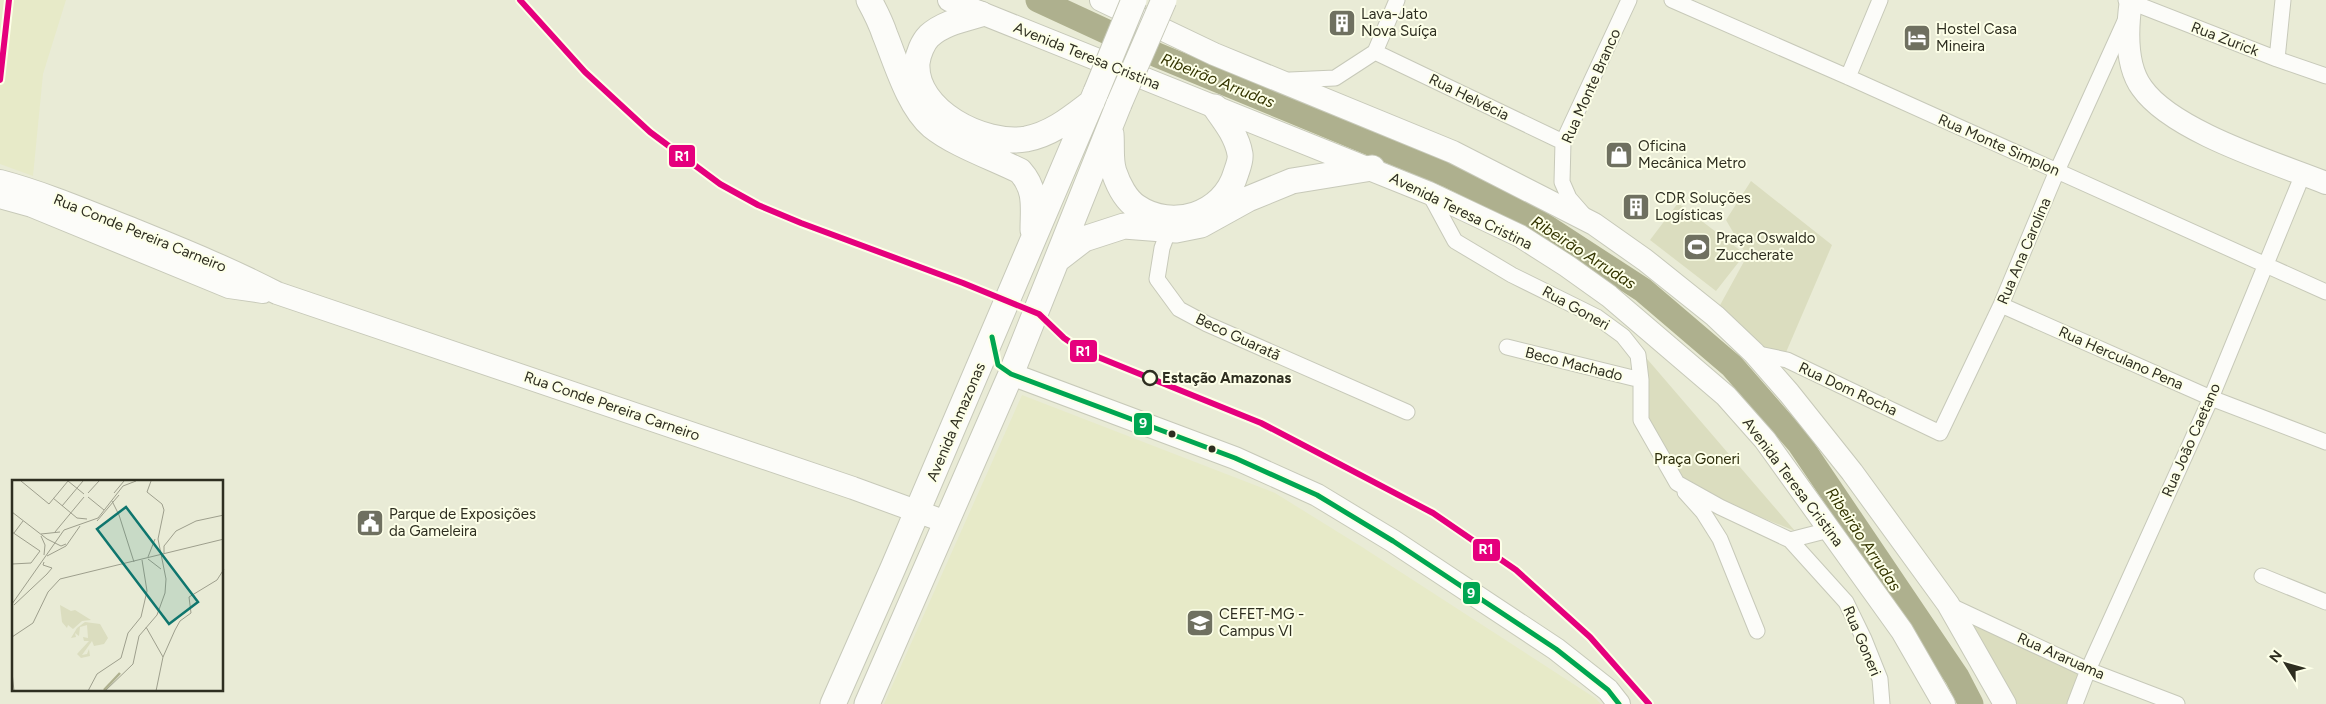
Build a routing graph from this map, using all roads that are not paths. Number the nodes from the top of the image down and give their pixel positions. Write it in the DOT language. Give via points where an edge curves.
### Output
graph roads {
  1 [pos="869,0"];
  2 [pos="949,0"];
  3 [pos="1101,0"];
  4 [pos="1134,0"];
  5 [pos="1164,0"];
  6 [pos="1397,0"];
  7 [pos="1629,0"];
  8 [pos="1672,0"];
  9 [pos="1880,0"];
  10 [pos="2283,0"];
  11 [pos="2129,4"];
  12 [pos="981,14"];
  13 [pos="1375,52"];
  14 [pos="2276,59"];
  15 [pos="2326,76"];
  16 [pos="1848,77"];
  17 [pos="1271,79"];
  18 [pos="1094,97"];
  19 [pos="1216,107"];
  20 [pos="1115,115"];
  21 [pos="1563,142"];
  22 [pos="1372,168"];
  23 [pos="2057,171"];
  24 [pos="2303,174"];
  25 [pos="0,181"];
  26 [pos="2326,183"];
  27 [pos="1429,193"];
  28 [pos="0,197"];
  29 [pos="1594,224"];
  30 [pos="1169,229"];
  31 [pos="1029,249"];
  32 [pos="1056,263"];
  33 [pos="2267,265"];
  34 [pos="2326,292"];
  35 [pos="277,293"];
  36 [pos="2001,305"];
  37 [pos="993,335"];
  38 [pos="1507,347"];
  39 [pos="1754,353"];
  40 [pos="1014,365"];
  41 [pos="1641,380"];
  42 [pos="2211,398"];
  43 [pos="1407,412"];
  44 [pos="1940,433"];
  45 [pos="2326,442"];
  46 [pos="1677,483"];
  47 [pos="918,512"];
  48 [pos="946,522"];
  49 [pos="1829,530"];
  50 [pos="1790,540"];
  51 [pos="2262,576"];
  52 [pos="2326,602"];
  53 [pos="1948,604"];
  54 [pos="1758,631"];
  55 [pos="2088,670"];
  56 [pos="833,704"];
  57 [pos="867,704"];
  58 [pos="1619,704"];
  59 [pos="1882,704"];
  60 [pos="1944,704"];
  61 [pos="2004,704"];
  62 [pos="2074,704"];
  63 [pos="2177,704"];
  1 -- 31 [label="main road" via="901,77 931,125 1020,171 1028,181 1033,197"];
  2 -- 12 [label="main road, Avenida Teresa Cristina"];
  3 -- 17 [label="main road"];
  4 -- 18 [label="main road, Avenida Amazonas, bridge"];
  5 -- 20 [label="main road, Avenida Amazonas, bridge"];
  6 -- 13 [label="street"];
  7 -- 21 [label="street, Rua Monte Branco"];
  8 -- 16 [label="street, Rua Monte Simplon"];
  9 -- 16 [label="street"];
  10 -- 14 [label="street"];
  11 -- 14 [label="street, Rua Zurick"];
  11 -- 23 [label="street, Rua Ana Carolina"];
  11 -- 24 [label="main road" via="2133,70 2154,102 2189,127"];
  12 -- 18 [label="main road" via="944,26 928,36 918,56 917,70 925,92 945,116 980,134 1025,139 1059,127"];
  12 -- 19 [label="main road, Avenida Teresa Cristina"];
  13 -- 17 [label="street" via="1335,78 1307,81"];
  13 -- 21 [label="street, Rua Helvécia"];
  14 -- 15 [label="street, Rua Zurick"];
  16 -- 23 [label="street, Rua Monte Simplon"];
  17 -- 29 [label="main road" via="1453,152"];
  18 -- 31 [label="main road, Avenida Amazonas"];
  19 -- 20 [label="main road" via="1234,136 1241,156 1235,177 1223,199 1201,213 1180,219 1155,216 1142,210 1121,188 1113,170"];
  19 -- 22 [label="main road, Avenida Teresa Cristina"];
  20 -- 32 [label="main road, Avenida Amazonas"];
  21 -- 29 [label="street, Rua Monte Branco" via="1562,182 1569,198"];
  22 -- 27 [label="main road, Avenida Teresa Cristina"];
  22 -- 30 [label="main road" via="1292,181 1248,199 1202,225"];
  23 -- 33 [label="street, Rua Monte Simplon"];
  23 -- 36 [label="street, Rua Ana Carolina"];
  24 -- 26 [label="main road"];
  24 -- 33 [label="street, Rua João Caetano"];
  25 -- 35 [label="main road, Rua Conde Pereira Carneiro" via="37,191 135,230 235,271"];
  27 -- 41 [label="street, Rua Goneri" via="1454,241 1512,275 1597,317 1623,336 1638,355"];
  27 -- 49 [label="main road, Avenida Teresa Cristina" via="1520,236 1609,296 1726,396 1765,440"];
  28 -- 35 [label="main road, Rua Conde Pereira Carneiro" via="32,206 229,287"];
  29 -- 39 [label="main road" via="1715,316"];
  30 -- 32 [label="main road" via="1124,226 1084,239"];
  30 -- 43 [label="street, Beco Guaratã" via="1162,248 1158,279 1180,310"];
  31 -- 37 [label="main road, Avenida Amazonas"];
  32 -- 40 [label="main road, Avenida Amazonas"];
  33 -- 34 [label="street, Rua Monte Simplon"];
  33 -- 42 [label="street, Rua João Caetano"];
  35 -- 47 [label="main road, Rua Conde Pereira Carneiro"];
  36 -- 42 [label="street, Rua Herculano Pena"];
  36 -- 44 [label="street, Rua Ana Carolina"];
  37 -- 40 [label="main road" via="998,365"];
  37 -- 47 [label="main road, Avenida Amazonas"];
  38 -- 41 [label="street, Beco Machado"];
  39 -- 44 [label="street, Rua Dom Rocha" via="1787,360"];
  39 -- 53 [label="main road" via="1852,472"];
  40 -- 48 [label="main road, Avenida Amazonas"];
  40 -- 58 [label="main road" via="1317,495 1393,541 1556,650 1608,690"];
  41 -- 46 [label="street, Rua Goneri" via="1641,420"];
  42 -- 45 [label="street, Rua Herculano Pena"];
  42 -- 55 [label="street, Rua João Caetano"];
  46 -- 50 [label="street, Rua Goneri"];
  46 -- 54 [label="street" via="1703,512 1720,539"];
  47 -- 48 [label="main road, Rua Conde Pereira Carneiro"];
  47 -- 56 [label="main road, Avenida Amazonas"];
  48 -- 57 [label="main road, Avenida Amazonas"];
  49 -- 50 [label="street"];
  49 -- 60 [label="main road, Avenida Teresa Cristina" via="1902,631"];
  50 -- 59 [label="street, Rua Goneri" via="1846,602 1880,678"];
  51 -- 52 [label="street"];
  53 -- 55 [label="street, Rua Araruama"];
  53 -- 61 [label="main road"];
  55 -- 62 [label="street, Rua João Caetano"];
  55 -- 63 [label="street, Rua Araruama"];
}
